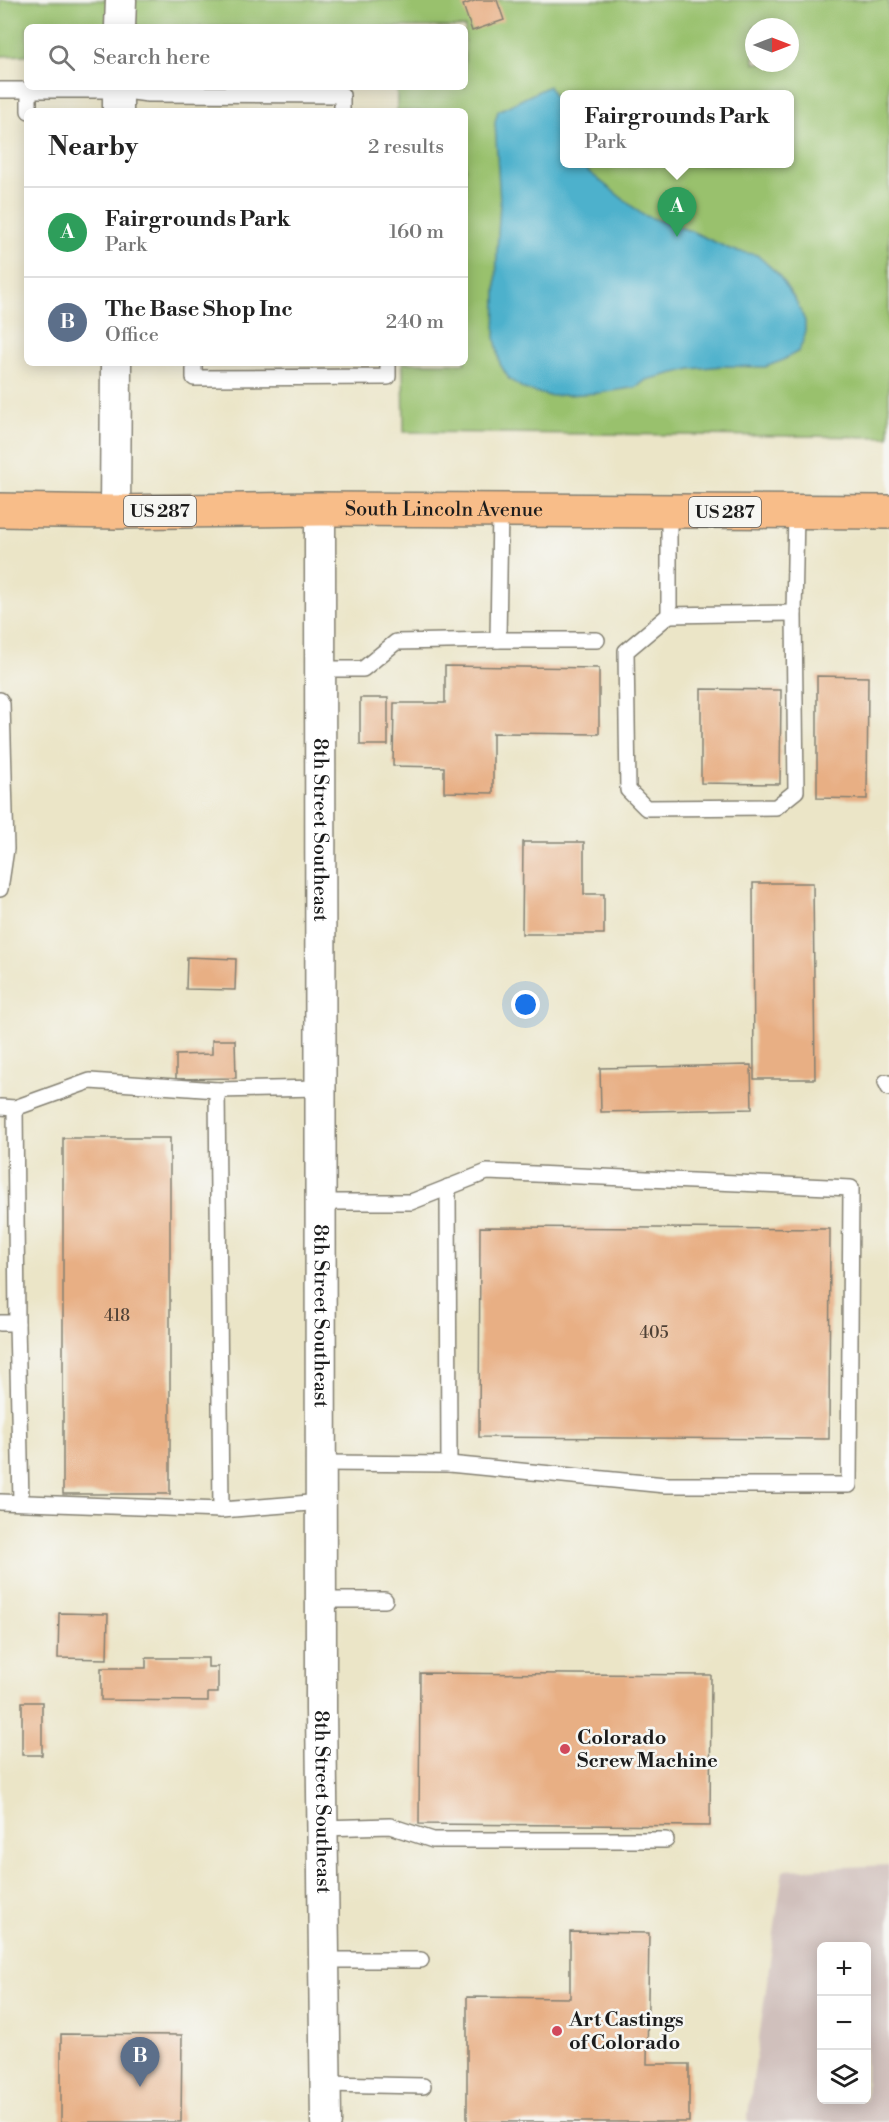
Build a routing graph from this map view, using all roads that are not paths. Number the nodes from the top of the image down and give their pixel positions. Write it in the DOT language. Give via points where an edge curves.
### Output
graph roads {
  1 [pos="121,0"];
  2 [pos="120,24"];
  3 [pos="0,90"];
  4 [pos="29,90"];
  5 [pos="118,96"];
  6 [pos="29,108"];
  7 [pos="342,108"];
  8 [pos="116,366"];
  9 [pos="194,366"];
  10 [pos="388,366"];
  11 [pos="320,509"];
  12 [pos="0,510"];
  13 [pos="500,511"];
  14 [pos="115,512"];
  15 [pos="669,512"];
  16 [pos="796,512"];
  17 [pos="889,512"];
  18 [pos="794,613"];
  19 [pos="669,615"];
  20 [pos="498,640"];
  21 [pos="597,640"];
  22 [pos="319,669"];
  23 [pos="0,700"];
  24 [pos="3,848"];
  25 [pos="0,889"];
  26 [pos="320,1088"];
  27 [pos="217,1090"];
  28 [pos="8,1108"];
  29 [pos="448,1187"];
  30 [pos="320,1202"];
  31 [pos="0,1323"];
  32 [pos="17,1323"];
  33 [pos="321,1463"];
  34 [pos="449,1464"];
  35 [pos="0,1502"];
  36 [pos="21,1502"];
  37 [pos="322,1502"];
  38 [pos="221,1510"];
  39 [pos="321,1600"];
  40 [pos="385,1600"];
  41 [pos="322,1828"];
  42 [pos="666,1840"];
  43 [pos="324,1959"];
  44 [pos="421,1960"];
  45 [pos="325,2084"];
  46 [pos="423,2086"];
  47 [pos="326,2122"];
  1 -- 2 [label="street"];
  3 -- 4 [label="lane"];
  4 -- 5 [label="lane"];
  4 -- 6 [label="lane"];
  5 -- 7 [label="lane" via="342,95"];
  8 -- 14 [label="street"];
  9 -- 10 [label="lane" via="194,378 388,377"];
  11 -- 13 [label="highway, South Lincoln Avenue / US 287"];
  11 -- 14 [label="highway, South Lincoln Avenue / US 287"];
  11 -- 22 [label="street, 8th Street Southeast"];
  12 -- 14 [label="highway, South Lincoln Avenue / US 287"];
  13 -- 15 [label="highway, South Lincoln Avenue / US 287"];
  13 -- 20 [label="lane"];
  15 -- 16 [label="highway, South Lincoln Avenue / US 287"];
  15 -- 19 [label="lane"];
  16 -- 17 [label="highway, South Lincoln Avenue / US 287"];
  16 -- 18 [label="lane"];
  18 -- 19 [label="lane"];
  18 -- 19 [label="lane" via="796,792 776,807 646,808 628,790 626,651"];
  20 -- 21 [label="lane"];
  20 -- 22 [label="lane" via="396,642 363,669"];
  22 -- 26 [label="street, 8th Street Southeast"];
  23 -- 24 [label="lane"];
  24 -- 25 [label="lane"];
  26 -- 27 [label="lane"];
  26 -- 30 [label="street, 8th Street Southeast"];
  27 -- 28 [label="lane" via="90,1082"];
  27 -- 38 [label="lane"];
  28 -- 32 [label="lane"];
  29 -- 30 [label="lane" via="411,1202"];
  29 -- 34 [label="lane"];
  29 -- 34 [label="lane" via="487,1172 851,1188 849,1485 665,1485"];
  30 -- 33 [label="street, 8th Street Southeast"];
  31 -- 32 [label="lane"];
  32 -- 36 [label="lane"];
  33 -- 34 [label="lane"];
  33 -- 37 [label="street, 8th Street Southeast"];
  35 -- 36 [label="lane"];
  36 -- 38 [label="lane"];
  37 -- 38 [label="lane"];
  37 -- 39 [label="street, 8th Street Southeast"];
  39 -- 40 [label="lane"];
  39 -- 41 [label="street, 8th Street Southeast"];
  41 -- 42 [label="lane" via="390,1826 433,1840"];
  41 -- 43 [label="street, 8th Street Southeast"];
  43 -- 44 [label="lane"];
  43 -- 45 [label="street, 8th Street Southeast"];
  45 -- 46 [label="lane"];
  45 -- 47 [label="street, 8th Street Southeast"];
}
